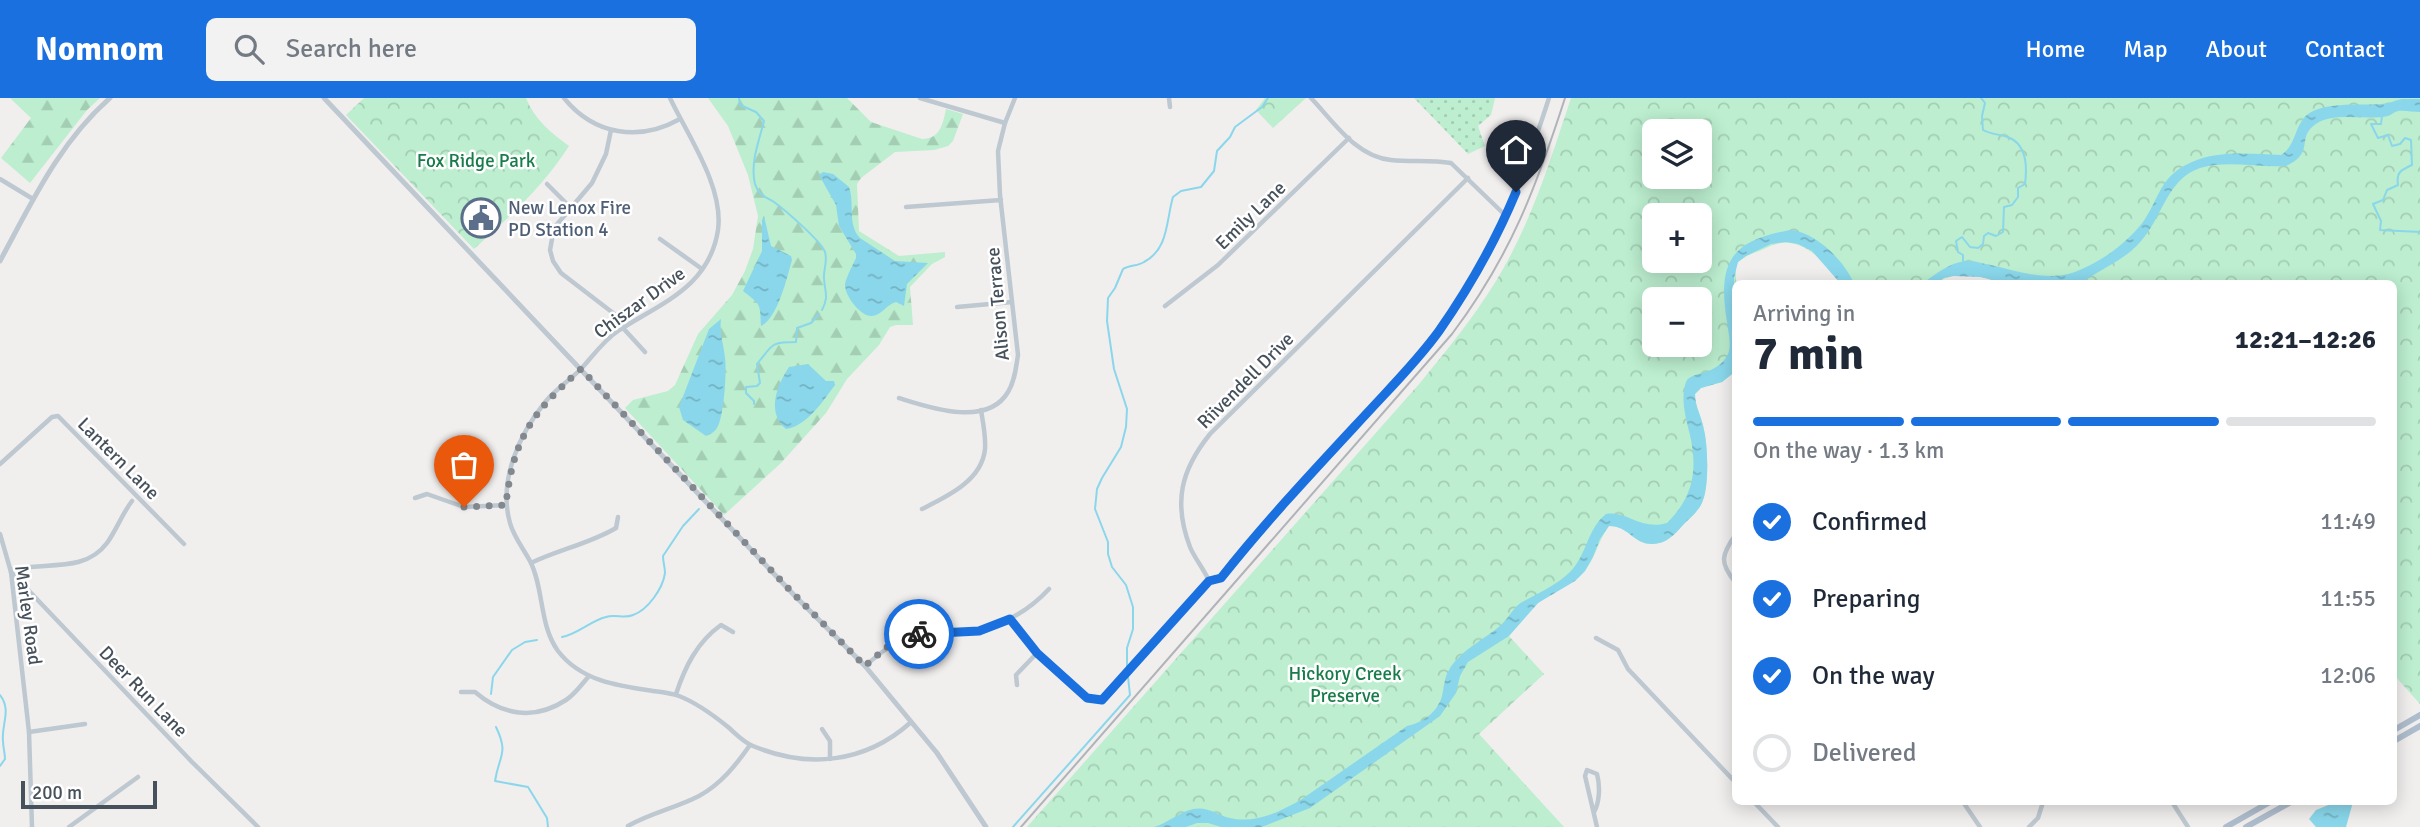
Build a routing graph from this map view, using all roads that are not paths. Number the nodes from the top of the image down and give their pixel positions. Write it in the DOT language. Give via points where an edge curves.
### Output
graph roads {
  1 [pos="110,98"];
  2 [pos="324,98"];
  3 [pos="564,98"];
  4 [pos="670,98"];
  5 [pos="920,98"];
  6 [pos="1015,98"];
  7 [pos="1169,98"];
  8 [pos="1311,98"];
  9 [pos="1549,98"];
  10 [pos="1170,107"];
  11 [pos="680,119"];
  12 [pos="1005,123"];
  13 [pos="611,130"];
  14 [pos="1349,138"];
  15 [pos="1468,178"];
  16 [pos="0,179"];
  17 [pos="547,184"];
  18 [pos="33,199"];
  19 [pos="1001,200"];
  20 [pos="570,207"];
  21 [pos="906,207"];
  22 [pos="1506,216"];
  23 [pos="660,239"];
  24 [pos="0,261"];
  25 [pos="702,269"];
  26 [pos="1012,302"];
  27 [pos="1165,306"];
  28 [pos="957,307"];
  29 [pos="623,328"];
  30 [pos="645,352"];
  31 [pos="581,369"];
  32 [pos="899,398"];
  33 [pos="981,410"];
  34 [pos="0,464"];
  35 [pos="415,498"];
  36 [pos="132,500"];
  37 [pos="506,505"];
  38 [pos="922,509"];
  39 [pos="618,517"];
  40 [pos="0,534"];
  41 [pos="1732,541"];
  42 [pos="184,544"];
  43 [pos="531,562"];
  44 [pos="11,571"];
  45 [pos="1732,578"];
  46 [pos="1209,581"];
  47 [pos="1049,589"];
  48 [pos="1010,619"];
  49 [pos="733,632"];
  50 [pos="1597,638"];
  51 [pos="1037,653"];
  52 [pos="865,666"];
  53 [pos="589,676"];
  54 [pos="1017,685"];
  55 [pos="461,692"];
  56 [pos="676,694"];
  57 [pos="2420,715"];
  58 [pos="910,723"];
  59 [pos="85,724"];
  60 [pos="2420,726"];
  61 [pos="2397,728"];
  62 [pos="822,729"];
  63 [pos="30,732"];
  64 [pos="2397,739"];
  65 [pos="750,745"];
  66 [pos="830,759"];
  67 [pos="138,777"];
  68 [pos="1732,778"];
  69 [pos="1757,805"];
  70 [pos="1965,805"];
  71 [pos="2042,805"];
  72 [pos="2174,805"];
  73 [pos="2265,805"];
  74 [pos="2286,805"];
  75 [pos="1594,813"];
  76 [pos="628,826"];
  77 [pos="32,827"];
  78 [pos="69,827"];
  79 [pos="258,827"];
  80 [pos="986,827"];
  81 [pos="1597,827"];
  82 [pos="1778,827"];
  83 [pos="1980,827"];
  84 [pos="2029,827"];
  85 [pos="2188,827"];
  86 [pos="2226,827"];
  87 [pos="2246,827"];
  1 -- 18 [label="street" via="68,141"];
  2 -- 31 [label="street"];
  3 -- 13 [label="street" via="586,119"];
  4 -- 11 [label="street, Chiszar Drive"];
  5 -- 12 [label="street"];
  6 -- 12 [label="street, Alison Terrace"];
  7 -- 10 [label="street"];
  8 -- 14 [label="street"];
  9 -- 22 [label="street"];
  11 -- 13 [label="street" via="645,132"];
  11 -- 25 [label="street, Chiszar Drive" via="713,186 718,212 718,231"];
  12 -- 19 [label="street, Alison Terrace" via="998,151"];
  13 -- 20 [label="street" via="592,183"];
  14 -- 15 [label="street" via="1376,157 1451,163"];
  14 -- 27 [label="street, Emily Lane" via="1218,265"];
  15 -- 22 [label="street"];
  15 -- 46 [label="street, Riivendell Drive" via="1195,453 1181,486 1182,515 1191,548"];
  16 -- 18 [label="street"];
  17 -- 20 [label="street"];
  18 -- 24 [label="street"];
  19 -- 21 [label="street"];
  19 -- 26 [label="street, Alison Terrace"];
  20 -- 29 [label="street" via="554,228 553,261 561,273 617,316"];
  22 -- 46 [label="street" via="1437,333 1221,578"];
  23 -- 25 [label="street"];
  25 -- 29 [label="street, Chiszar Drive" via="676,296"];
  26 -- 28 [label="street"];
  26 -- 33 [label="street, Alison Terrace" via="1018,355 1015,375 1007,395"];
  29 -- 30 [label="street"];
  29 -- 31 [label="street, Chiszar Drive"];
  31 -- 37 [label="street, Chiszar Drive" via="547,400 529,426 516,451"];
  31 -- 52 [label="street"];
  32 -- 33 [label="street" via="945,412"];
  33 -- 38 [label="street" via="985,449 981,462 969,480"];
  34 -- 42 [label="street, Lantern Lane" via="58,416"];
  35 -- 37 [label="street" via="427,494 464,507"];
  36 -- 44 [label="street" via="107,543 94,554 67,566 28,565"];
  37 -- 43 [label="street" via="511,526"];
  39 -- 43 [label="street" via="616,528 605,535"];
  40 -- 44 [label="street, Marley Road"];
  41 -- 45 [label="street" via="1723,556"];
  43 -- 53 [label="street" via="549,632 559,651"];
  44 -- 63 [label="street, Marley Road"];
  44 -- 79 [label="street, Deer Run Lane"];
  46 -- 51 [label="street" via="1102,700 1087,698"];
  47 -- 48 [label="street"];
  48 -- 51 [label="street"];
  48 -- 52 [label="street" via="979,631 916,635 887,647"];
  49 -- 56 [label="street" via="721,625 701,643"];
  50 -- 68 [label="street" via="1618,650 1628,669"];
  51 -- 54 [label="street" via="1016,675"];
  52 -- 58 [label="street"];
  53 -- 55 [label="street" via="567,699 531,713 506,712 475,692"];
  53 -- 56 [label="street"];
  56 -- 65 [label="street"];
  57 -- 61 [label="main road"];
  58 -- 66 [label="street" via="873,749"];
  58 -- 80 [label="street" via="937,753"];
  59 -- 63 [label="street"];
  60 -- 64 [label="main road"];
  62 -- 66 [label="street" via="830,741"];
  63 -- 77 [label="street, Marley Road"];
  65 -- 66 [label="street" via="776,754"];
  65 -- 76 [label="street" via="736,764 699,796"];
  67 -- 78 [label="street"];
  69 -- 82 [label="street"];
  70 -- 83 [label="street"];
  71 -- 84 [label="street"];
  72 -- 85 [label="street"];
  73 -- 86 [label="main road"];
  74 -- 87 [label="main road"];
  75 -- 75 [label="street" via="1598,779 1587,770 1585,776"];
  75 -- 81 [label="street"];
}
